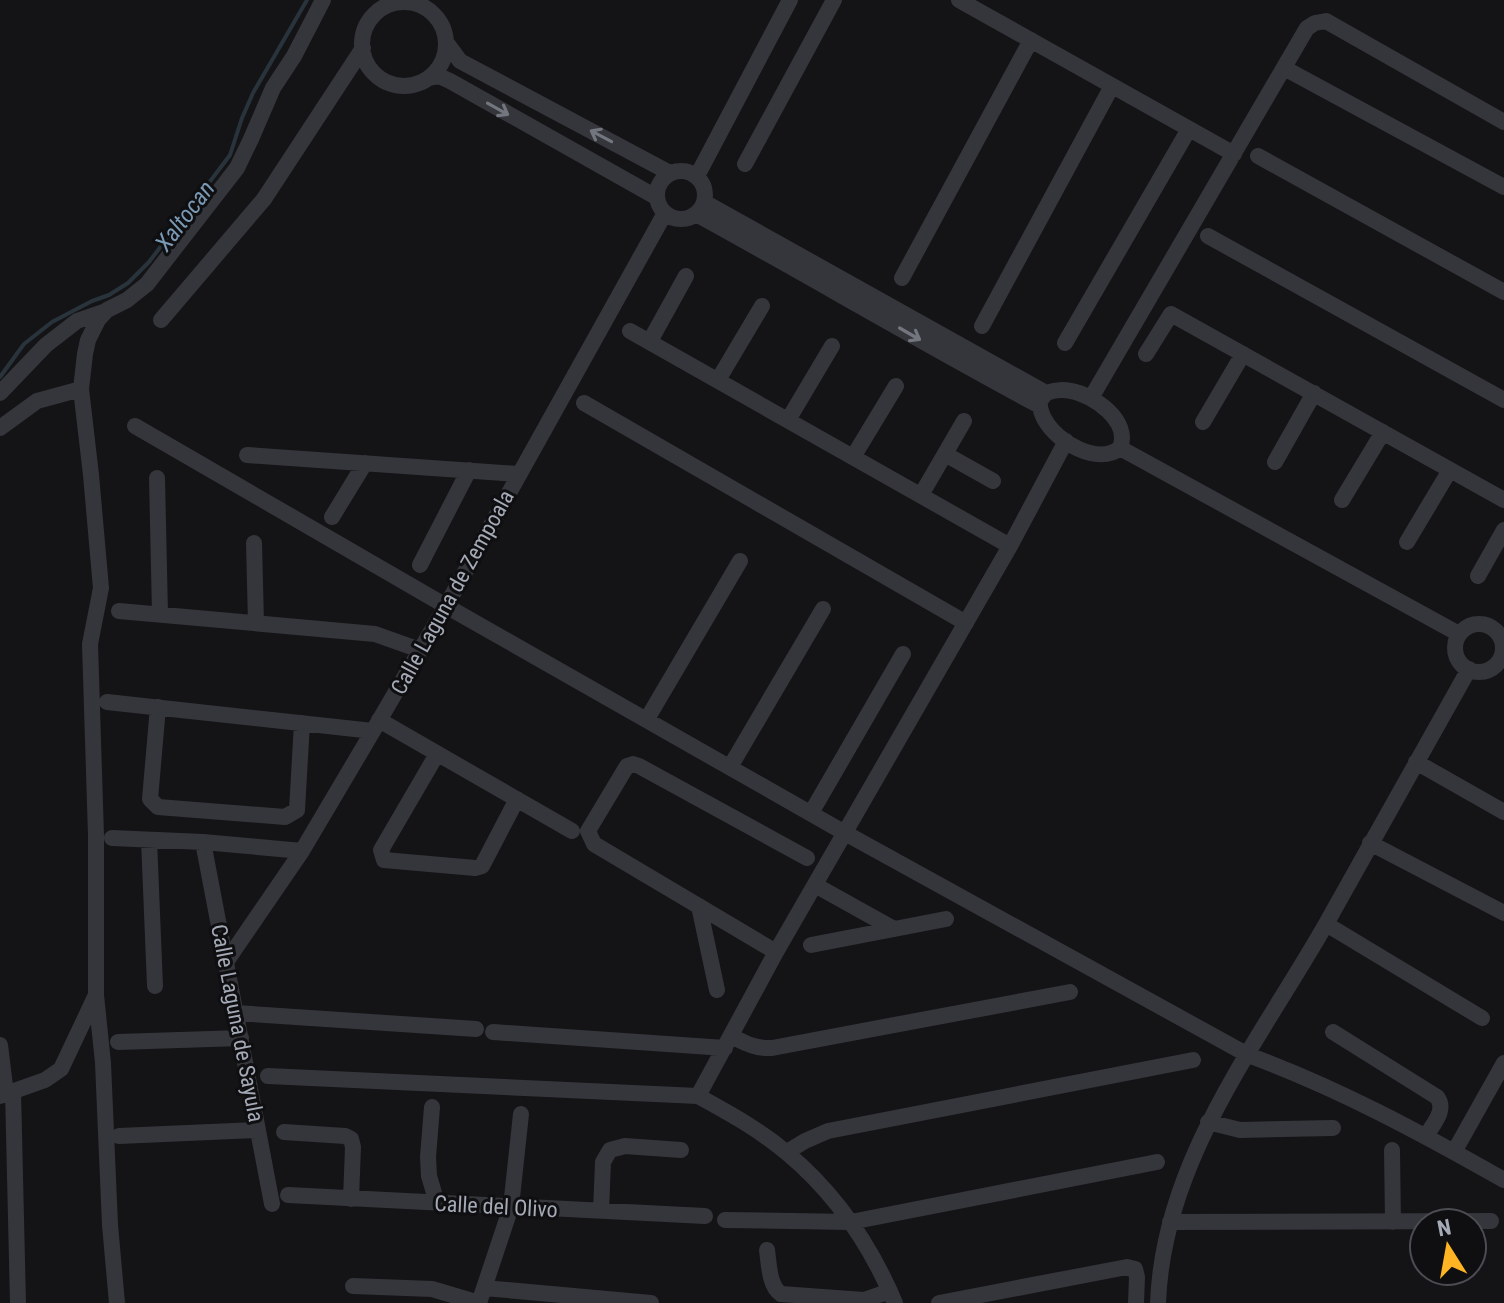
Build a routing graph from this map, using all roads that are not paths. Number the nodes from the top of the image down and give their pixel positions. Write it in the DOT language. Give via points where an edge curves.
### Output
graph roads {
  1 [pos="323,0"];
  2 [pos="790,0"];
  3 [pos="834,0"];
  4 [pos="959,0"];
  5 [pos="401,1"];
  6 [pos="1031,40"];
  7 [pos="446,42"];
  8 [pos="363,48"];
  9 [pos="1284,68"];
  10 [pos="429,78"];
  11 [pos="1112,86"];
  12 [pos="1504,122"];
  13 [pos="1189,129"];
  14 [pos="1234,154"];
  15 [pos="1258,156"];
  16 [pos="745,164"];
  17 [pos="670,173"];
  18 [pos="697,176"];
  19 [pos="1504,187"];
  20 [pos="656,197"];
  21 [pos="700,208"];
  22 [pos="665,213"];
  23 [pos="1208,236"];
  24 [pos="686,276"];
  25 [pos="902,278"];
  26 [pos="1504,292"];
  27 [pos="762,306"];
  28 [pos="107,310"];
  29 [pos="161,320"];
  30 [pos="982,326"];
  31 [pos="630,331"];
  32 [pos="650,341"];
  33 [pos="1065,343"];
  34 [pos="832,346"];
  35 [pos="1146,354"];
  36 [pos="1243,354"];
  37 [pos="718,380"];
  38 [pos="896,386"];
  39 [pos="81,389"];
  40 [pos="0,393"];
  41 [pos="1314,393"];
  42 [pos="1091,398"];
  43 [pos="1043,399"];
  44 [pos="1504,400"];
  45 [pos="584,403"];
  46 [pos="788,420"];
  47 [pos="964,421"];
  48 [pos="1203,422"];
  49 [pos="135,426"];
  50 [pos="0,428"];
  51 [pos="1383,432"];
  52 [pos="1066,441"];
  53 [pos="1120,448"];
  54 [pos="945,454"];
  55 [pos="247,455"];
  56 [pos="853,457"];
  57 [pos="1275,462"];
  58 [pos="365,463"];
  59 [pos="469,470"];
  60 [pos="1450,470"];
  61 [pos="518,474"];
  62 [pos="157,478"];
  63 [pos="993,481"];
  64 [pos="921,495"];
  65 [pos="1342,500"];
  66 [pos="1504,500"];
  67 [pos="332,517"];
  68 [pos="1504,530"];
  69 [pos="1407,542"];
  70 [pos="254,543"];
  71 [pos="1010,546"];
  72 [pos="740,561"];
  73 [pos="420,565"];
  74 [pos="1478,576"];
  75 [pos="446,606"];
  76 [pos="823,609"];
  77 [pos="119,611"];
  78 [pos="1504,613"];
  79 [pos="160,614"];
  80 [pos="256,623"];
  81 [pos="966,623"];
  82 [pos="1495,629"];
  83 [pos="1459,634"];
  84 [pos="420,650"];
  85 [pos="903,654"];
  86 [pos="1502,662"];
  87 [pos="1469,669"];
  88 [pos="107,702"];
  89 [pos="158,707"];
  90 [pos="647,719"];
  91 [pos="302,723"];
  92 [pos="376,726"];
  93 [pos="437,754"];
  94 [pos="1416,762"];
  95 [pos="730,767"];
  96 [pos="517,799"];
  97 [pos="1504,812"];
  98 [pos="811,813"];
  99 [pos="572,831"];
  100 [pos="845,833"];
  101 [pos="112,838"];
  102 [pos="149,840"];
  103 [pos="203,842"];
  104 [pos="1370,843"];
  105 [pos="302,851"];
  106 [pos="807,858"];
  107 [pos="815,885"];
  108 [pos="699,906"];
  109 [pos="1504,913"];
  110 [pos="946,919"];
  111 [pos="1326,924"];
  112 [pos="894,929"];
  113 [pos="811,945"];
  114 [pos="776,952"];
  115 [pos="226,962"];
  116 [pos="155,986"];
  117 [pos="717,990"];
  118 [pos="1070,992"];
  119 [pos="96,995"];
  120 [pos="236,1013"];
  121 [pos="1482,1018"];
  122 [pos="476,1029"];
  123 [pos="493,1032"];
  124 [pos="1333,1032"];
  125 [pos="241,1038"];
  126 [pos="118,1042"];
  127 [pos="728,1042"];
  128 [pos="0,1045"];
  129 [pos="1248,1055"];
  130 [pos="1193,1060"];
  131 [pos="1504,1063"];
  132 [pos="268,1076"];
  133 [pos="6,1094"];
  134 [pos="698,1096"];
  135 [pos="432,1107"];
  136 [pos="521,1114"];
  137 [pos="1208,1122"];
  138 [pos="1333,1128"];
  139 [pos="258,1130"];
  140 [pos="284,1132"];
  141 [pos="119,1136"];
  142 [pos="1426,1136"];
  143 [pos="681,1150"];
  144 [pos="1392,1150"];
  145 [pos="787,1152"];
  146 [pos="1454,1152"];
  147 [pos="1157,1162"];
  148 [pos="1504,1180"];
  149 [pos="288,1195"];
  150 [pos="351,1199"];
  151 [pos="437,1203"];
  152 [pos="272,1204"];
  153 [pos="511,1207"];
  154 [pos="601,1211"];
  155 [pos="705,1216"];
  156 [pos="725,1220"];
  157 [pos="1491,1221"];
  158 [pos="851,1222"];
  159 [pos="1170,1222"];
  160 [pos="1393,1222"];
  161 [pos="767,1250"];
  162 [pos="353,1286"];
  163 [pos="893,1297"];
  164 [pos="481,1298"];
  165 [pos="18,1303"];
  166 [pos="117,1303"];
  167 [pos="651,1303"];
  168 [pos="948,1303"];
  169 [pos="1136,1303"];
  170 [pos="1158,1303"];
  1 -- 28 [label="street" via="273,88 237,168 147,284"];
  2 -- 18 [label="street"];
  3 -- 16 [label="street"];
  4 -- 6 [label="street"];
  5 -- 7 [label="street" via="431,12 444,29"];
  5 -- 8 [label="street" via="372,17"];
  6 -- 11 [label="street"];
  6 -- 25 [label="street"];
  7 -- 10 [label="street" via="442,61"];
  17 -- 7 [label="street, one-way" via="460,61"];
  8 -- 10 [label="street" via="370,68 387,82 408,85"];
  8 -- 29 [label="street" via="264,199"];
  9 -- 12 [label="street" via="1307,28 1326,21"];
  9 -- 14 [label="street"];
  9 -- 19 [label="street"];
  10 -- 20 [label="street, one-way" via="450,81"];
  11 -- 13 [label="street"];
  11 -- 30 [label="street"];
  13 -- 14 [label="street"];
  13 -- 33 [label="street"];
  14 -- 42 [label="street"];
  15 -- 26 [label="street"];
  17 -- 18 [label="street" via="689,171"];
  17 -- 20 [label="street" via="662,178"];
  18 -- 21 [label="street" via="706,193"];
  20 -- 22 [label="street"];
  21 -- 22 [label="street" via="683,219"];
  21 -- 43 [label="street"];
  22 -- 61 [label="street, Calle Laguna de Zempoala"];
  23 -- 44 [label="street"];
  24 -- 32 [label="street"];
  27 -- 37 [label="street"];
  28 -- 39 [label="street" via="88,340"];
  28 -- 40 [label="street" via="77,321 46,345"];
  31 -- 32 [label="street"];
  32 -- 37 [label="street"];
  34 -- 46 [label="street"];
  35 -- 36 [label="street" via="1171,314"];
  36 -- 41 [label="street"];
  36 -- 48 [label="street"];
  37 -- 46 [label="street"];
  38 -- 56 [label="street"];
  39 -- 50 [label="street" via="37,401"];
  39 -- 119 [label="street" via="101,588 90,644"];
  41 -- 51 [label="street"];
  41 -- 57 [label="street"];
  42 -- 43 [label="street" via="1055,390"];
  42 -- 53 [label="street" via="1116,421"];
  43 -- 52 [label="street" via="1046,422"];
  45 -- 81 [label="street"];
  46 -- 56 [label="street"];
  47 -- 54 [label="street"];
  49 -- 75 [label="street"];
  51 -- 60 [label="street"];
  51 -- 65 [label="street"];
  52 -- 53 [label="street" via="1106,455"];
  52 -- 71 [label="street"];
  53 -- 83 [label="street"];
  54 -- 63 [label="street"];
  54 -- 64 [label="street"];
  55 -- 58 [label="street"];
  56 -- 64 [label="street"];
  58 -- 59 [label="street"];
  58 -- 67 [label="street"];
  59 -- 61 [label="street"];
  59 -- 73 [label="street"];
  60 -- 66 [label="street"];
  60 -- 69 [label="street"];
  61 -- 75 [label="street, Calle Laguna de Zempoala"];
  62 -- 79 [label="street"];
  64 -- 71 [label="street"];
  68 -- 74 [label="street"];
  70 -- 80 [label="street"];
  71 -- 81 [label="street"];
  72 -- 90 [label="street"];
  75 -- 84 [label="street, Calle Laguna de Zempoala"];
  75 -- 90 [label="street"];
  76 -- 95 [label="street"];
  77 -- 79 [label="street"];
  78 -- 82 [label="street"];
  79 -- 80 [label="street"];
  80 -- 84 [label="street" via="375,634"];
  81 -- 100 [label="street"];
  82 -- 83 [label="street" via="1483,623 1469,625"];
  82 -- 86 [label="street" via="1502,641"];
  83 -- 87 [label="street" via="1456,654"];
  84 -- 92 [label="street, Calle Laguna de Zempoala"];
  85 -- 98 [label="street"];
  86 -- 87 [label="street" via="1489,670"];
  87 -- 94 [label="street"];
  88 -- 89 [label="street"];
  89 -- 91 [label="street"];
  89 -- 91 [label="street" via="150,799 158,807 291,815 297,810"];
  90 -- 95 [label="street"];
  91 -- 92 [label="street"];
  92 -- 93 [label="street"];
  92 -- 105 [label="street, Calle Laguna de Zempoala"];
  93 -- 96 [label="street"];
  93 -- 96 [label="street" via="381,850 384,860 482,866"];
  94 -- 97 [label="street"];
  94 -- 104 [label="street"];
  95 -- 98 [label="street"];
  96 -- 99 [label="street"];
  98 -- 100 [label="street"];
  100 -- 107 [label="street"];
  100 -- 129 [label="street"];
  101 -- 102 [label="street"];
  102 -- 103 [label="street"];
  102 -- 116 [label="street"];
  103 -- 105 [label="street"];
  103 -- 115 [label="street, Calle Laguna de Sayula"];
  104 -- 109 [label="street"];
  104 -- 111 [label="street"];
  105 -- 115 [label="street, Calle Laguna de Zempoala"];
  106 -- 108 [label="street" via="639,766 627,766 588,831 590,839"];
  107 -- 112 [label="street"];
  107 -- 114 [label="street"];
  108 -- 114 [label="street"];
  108 -- 117 [label="street"];
  110 -- 112 [label="street"];
  111 -- 121 [label="street"];
  111 -- 129 [label="street"];
  112 -- 113 [label="street"];
  114 -- 127 [label="street"];
  115 -- 120 [label="street, Calle Laguna de Sayula"];
  118 -- 127 [label="street" via="772,1048"];
  119 -- 133 [label="street" via="61,1069"];
  119 -- 166 [label="street"];
  120 -- 122 [label="street"];
  120 -- 125 [label="street, Calle Laguna de Sayula"];
  123 -- 127 [label="street"];
  124 -- 142 [label="street" via="1437,1097 1442,1108"];
  125 -- 126 [label="street"];
  125 -- 139 [label="street, Calle Laguna de Sayula"];
  127 -- 134 [label="street"];
  128 -- 133 [label="street"];
  129 -- 137 [label="street"];
  129 -- 142 [label="street"];
  130 -- 145 [label="street" via="828,1131"];
  131 -- 146 [label="street"];
  132 -- 134 [label="street"];
  133 -- 165 [label="street"];
  134 -- 145 [label="street"];
  135 -- 151 [label="street" via="428,1157"];
  136 -- 153 [label="street"];
  137 -- 138 [label="street" via="1240,1130"];
  137 -- 159 [label="street"];
  139 -- 141 [label="street"];
  139 -- 152 [label="street, Calle Laguna de Sayula"];
  140 -- 150 [label="street" via="351,1139"];
  142 -- 146 [label="street"];
  143 -- 154 [label="street" via="610,1150 603,1162"];
  144 -- 160 [label="street"];
  145 -- 158 [label="street"];
  146 -- 148 [label="street"];
  147 -- 158 [label="street"];
  149 -- 150 [label="street, Calle del Olivo"];
  150 -- 151 [label="street, Calle del Olivo"];
  151 -- 153 [label="street, Calle del Olivo"];
  153 -- 154 [label="street, Calle del Olivo"];
  153 -- 164 [label="street"];
  154 -- 155 [label="street, Calle del Olivo"];
  156 -- 158 [label="street"];
  157 -- 160 [label="street"];
  158 -- 163 [label="street"];
  159 -- 160 [label="street"];
  159 -- 170 [label="street"];
  161 -- 163 [label="street" via="773,1286 781,1294"];
  162 -- 164 [label="street" via="432,1289"];
  164 -- 167 [label="street"];
  168 -- 169 [label="street" via="1127,1267 1135,1269"];
}
